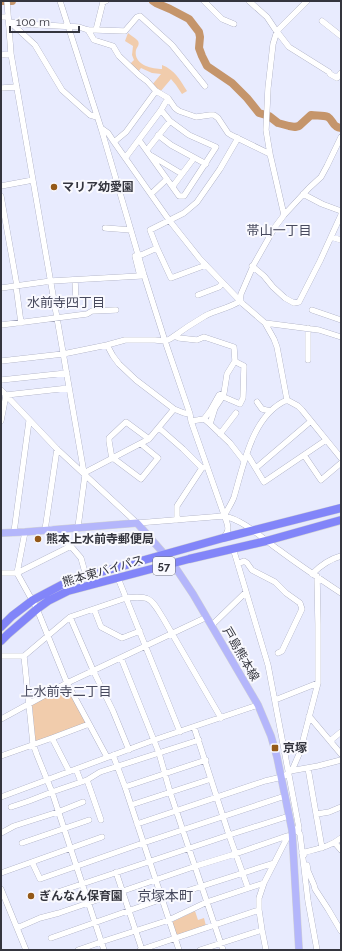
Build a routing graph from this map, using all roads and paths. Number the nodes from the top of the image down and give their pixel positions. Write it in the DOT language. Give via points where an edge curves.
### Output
graph roads {
  1 [pos="7,1"];
  2 [pos="60,1"];
  3 [pos="106,1"];
  4 [pos="204,1"];
  5 [pos="249,1"];
  6 [pos="307,1"];
  7 [pos="1,17"];
  8 [pos="9,20"];
  9 [pos="322,20"];
  10 [pos="234,24"];
  11 [pos="68,26"];
  12 [pos="88,30"];
  13 [pos="96,30"];
  14 [pos="277,32"];
  15 [pos="341,36"];
  16 [pos="1,54"];
  17 [pos="11,54"];
  18 [pos="341,73"];
  19 [pos="205,86"];
  20 [pos="17,87"];
  21 [pos="1,88"];
  22 [pos="156,91"];
  23 [pos="168,98"];
  24 [pos="161,110"];
  25 [pos="97,117"];
  26 [pos="170,121"];
  27 [pos="101,128"];
  28 [pos="158,135"];
  29 [pos="341,137"];
  30 [pos="238,138"];
  31 [pos="140,140"];
  32 [pos="114,142"];
  33 [pos="146,150"];
  34 [pos="270,154"];
  35 [pos="151,155"];
  36 [pos="126,157"];
  37 [pos="194,158"];
  38 [pos="206,164"];
  39 [pos="182,174"];
  40 [pos="167,179"];
  41 [pos="33,180"];
  42 [pos="1,186"];
  43 [pos="173,186"];
  44 [pos="151,194"];
  45 [pos="303,194"];
  46 [pos="1,196"];
  47 [pos="341,211"];
  48 [pos="284,215"];
  49 [pos="341,215"];
  50 [pos="168,220"];
  51 [pos="105,228"];
  52 [pos="131,230"];
  53 [pos="332,237"];
  54 [pos="341,240"];
  55 [pos="157,248"];
  56 [pos="139,256"];
  57 [pos="206,265"];
  58 [pos="252,266"];
  59 [pos="75,280"];
  60 [pos="51,281"];
  61 [pos="223,283"];
  62 [pos="16,286"];
  63 [pos="1,288"];
  64 [pos="198,295"];
  65 [pos="240,301"];
  66 [pos="58,305"];
  67 [pos="116,310"];
  68 [pos="312,310"];
  69 [pos="57,319"];
  70 [pos="341,320"];
  71 [pos="20,323"];
  72 [pos="264,323"];
  73 [pos="1,325"];
  74 [pos="308,328"];
  75 [pos="175,336"];
  76 [pos="341,337"];
  77 [pos="165,341"];
  78 [pos="107,345"];
  79 [pos="63,354"];
  80 [pos="308,360"];
  81 [pos="1,361"];
  82 [pos="235,361"];
  83 [pos="66,372"];
  84 [pos="1,380"];
  85 [pos="69,388"];
  86 [pos="1,390"];
  87 [pos="6,395"];
  88 [pos="220,397"];
  89 [pos="287,400"];
  90 [pos="257,402"];
  91 [pos="174,409"];
  92 [pos="270,411"];
  93 [pos="236,413"];
  94 [pos="190,414"];
  95 [pos="204,419"];
  96 [pos="30,420"];
  97 [pos="1,421"];
  98 [pos="191,421"];
  99 [pos="311,421"];
  100 [pos="210,424"];
  101 [pos="159,428"];
  102 [pos="220,434"];
  103 [pos="149,439"];
  104 [pos="326,440"];
  105 [pos="141,444"];
  106 [pos="57,449"];
  107 [pos="247,454"];
  108 [pos="304,455"];
  109 [pos="341,458"];
  110 [pos="113,459"];
  111 [pos="244,461"];
  112 [pos="341,463"];
  113 [pos="205,467"];
  114 [pos="256,468"];
  115 [pos="85,474"];
  116 [pos="341,508"];
  117 [pos="224,516"];
  118 [pos="177,520"];
  119 [pos="341,520"];
  120 [pos="137,523"];
  121 [pos="78,527"];
  122 [pos="48,530"];
  123 [pos="253,531"];
  124 [pos="1,532"];
  125 [pos="14,532"];
  126 [pos="25,532"];
  127 [pos="223,538"];
  128 [pos="266,541"];
  129 [pos="71,546"];
  130 [pos="233,548"];
  131 [pos="165,555"];
  132 [pos="341,556"];
  133 [pos="173,564"];
  134 [pos="238,564"];
  135 [pos="17,572"];
  136 [pos="1,573"];
  137 [pos="314,575"];
  138 [pos="86,576"];
  139 [pos="118,578"];
  140 [pos="246,592"];
  141 [pos="341,593"];
  142 [pos="126,598"];
  143 [pos="32,600"];
  144 [pos="37,609"];
  145 [pos="94,609"];
  146 [pos="70,617"];
  147 [pos="207,617"];
  148 [pos="212,625"];
  149 [pos="1,627"];
  150 [pos="140,631"];
  151 [pos="172,633"];
  152 [pos="48,634"];
  153 [pos="1,641"];
  154 [pos="146,645"];
  155 [pos="278,653"];
  156 [pos="1,656"];
  157 [pos="24,656"];
  158 [pos="121,658"];
  159 [pos="93,670"];
  160 [pos="67,682"];
  161 [pos="318,683"];
  162 [pos="275,700"];
  163 [pos="29,703"];
  164 [pos="258,705"];
  165 [pos="309,716"];
  166 [pos="221,718"];
  167 [pos="1,719"];
  168 [pos="89,724"];
  169 [pos="194,727"];
  170 [pos="180,732"];
  171 [pos="341,732"];
  172 [pos="52,738"];
  173 [pos="154,740"];
  174 [pos="199,740"];
  175 [pos="330,741"];
  176 [pos="34,744"];
  177 [pos="129,750"];
  178 [pos="159,753"];
  179 [pos="341,754"];
  180 [pos="1,756"];
  181 [pos="110,756"];
  182 [pos="206,760"];
  183 [pos="341,760"];
  184 [pos="118,767"];
  185 [pos="308,768"];
  186 [pos="76,769"];
  187 [pos="69,771"];
  188 [pos="290,772"];
  189 [pos="164,773"];
  190 [pos="282,777"];
  191 [pos="211,779"];
  192 [pos="46,780"];
  193 [pos="84,781"];
  194 [pos="125,787"];
  195 [pos="52,792"];
  196 [pos="170,792"];
  197 [pos="2,795"];
  198 [pos="285,796"];
  199 [pos="217,797"];
  200 [pos="83,802"];
  201 [pos="131,805"];
  202 [pos="11,807"];
  203 [pos="341,807"];
  204 [pos="176,810"];
  205 [pos="58,812"];
  206 [pos="316,814"];
  207 [pos="289,816"];
  208 [pos="223,817"];
  209 [pos="89,820"];
  210 [pos="101,820"];
  211 [pos="137,824"];
  212 [pos="64,829"];
  213 [pos="183,830"];
  214 [pos="1,833"];
  215 [pos="293,833"];
  216 [pos="229,835"];
  217 [pos="102,837"];
  218 [pos="341,838"];
  219 [pos="22,843"];
  220 [pos="143,843"];
  221 [pos="335,843"];
  222 [pos="70,848"];
  223 [pos="190,848"];
  224 [pos="322,848"];
  225 [pos="341,850"];
  226 [pos="302,853"];
  227 [pos="235,854"];
  228 [pos="32,862"];
  229 [pos="150,862"];
  230 [pos="274,863"];
  231 [pos="76,866"];
  232 [pos="196,866"];
  233 [pos="1,872"];
  234 [pos="116,872"];
  235 [pos="242,873"];
  236 [pos="156,880"];
  237 [pos="264,883"];
  238 [pos="82,884"];
  239 [pos="202,887"];
  240 [pos="248,888"];
  241 [pos="1,889"];
  242 [pos="122,892"];
  243 [pos="46,896"];
  244 [pos="162,899"];
  245 [pos="207,902"];
  246 [pos="89,903"];
  247 [pos="259,910"];
  248 [pos="129,911"];
  249 [pos="169,920"];
  250 [pos="95,923"];
  251 [pos="214,925"];
  252 [pos="17,928"];
  253 [pos="262,930"];
  254 [pos="135,931"];
  255 [pos="341,931"];
  256 [pos="51,938"];
  257 [pos="175,939"];
  258 [pos="101,942"];
  259 [pos="221,943"];
  260 [pos="26,950"];
  261 [pos="78,950"];
  262 [pos="104,950"];
  263 [pos="141,950"];
  264 [pos="179,950"];
  265 [pos="200,950"];
  266 [pos="223,950"];
  267 [pos="265,950"];
  268 [pos="299,950"];
  269 [pos="317,950"];
  1 -- 8 [label="street"];
  2 -- 11 [label="street"];
  3 -- 13 [label="street" via="103,2"];
  4 -- 10 [label="street" via="222,19"];
  5 -- 14 [label="street" via="268,17"];
  6 -- 14 [label="street"];
  7 -- 8 [label="street"];
  8 -- 11 [label="street" via="21,24"];
  8 -- 17 [label="street"];
  8 -- 25 [label="street" via="35,45 62,90 90,115"];
  9 -- 15 [label="street"];
  11 -- 12 [label="street"];
  11 -- 25 [label="street"];
  12 -- 13 [label="street"];
  12 -- 22 [label="street" via="94,40 113,46 119,56"];
  13 -- 19 [label="street" via="124,31 140,16 172,45"];
  14 -- 18 [label="street" via="289,47 330,74 337,78"];
  14 -- 34 [label="street" via="273,44 268,88 266,130"];
  16 -- 17 [label="street"];
  17 -- 20 [label="street"];
  20 -- 21 [label="street"];
  20 -- 41 [label="street"];
  22 -- 23 [label="street"];
  22 -- 32 [label="street" via="126,132"];
  23 -- 24 [label="street"];
  23 -- 30 [label="street" via="177,110 187,114 196,117 214,115 228,133"];
  24 -- 26 [label="street"];
  24 -- 31 [label="street"];
  25 -- 27 [label="street"];
  26 -- 28 [label="street"];
  26 -- 38 [label="street" via="189,135 216,147"];
  27 -- 32 [label="street"];
  27 -- 52 [label="street"];
  28 -- 33 [label="street"];
  28 -- 37 [label="street"];
  29 -- 45 [label="street" via="321,177"];
  30 -- 34 [label="street"];
  30 -- 50 [label="street" via="197,202 184,213"];
  31 -- 33 [label="street"];
  31 -- 36 [label="street"];
  32 -- 36 [label="street"];
  33 -- 35 [label="street"];
  34 -- 48 [label="street"];
  35 -- 39 [label="street"];
  35 -- 40 [label="street"];
  36 -- 44 [label="street"];
  37 -- 38 [label="street"];
  37 -- 39 [label="street"];
  38 -- 43 [label="street" via="184,196 179,196"];
  39 -- 43 [label="street"];
  40 -- 43 [label="street"];
  40 -- 44 [label="street"];
  41 -- 42 [label="street"];
  41 -- 60 [label="street"];
  44 -- 50 [label="street"];
  45 -- 47 [label="street"];
  45 -- 48 [label="street"];
  46 -- 62 [label="street"];
  48 -- 58 [label="street"];
  49 -- 53 [label="street"];
  50 -- 55 [label="street" via="150,230"];
  50 -- 57 [label="street"];
  51 -- 52 [label="street"];
  52 -- 56 [label="street"];
  53 -- 54 [label="street"];
  53 -- 58 [label="street" via="299,302 294,303 285,298"];
  55 -- 56 [label="street"];
  55 -- 57 [label="street" via="171,278"];
  56 -- 59 [label="street" via="135,256 140,276"];
  56 -- 77 [label="street"];
  57 -- 61 [label="street"];
  58 -- 65 [label="street"];
  59 -- 60 [label="street"];
  59 -- 66 [label="street" via="74,304"];
  60 -- 62 [label="street"];
  60 -- 69 [label="street"];
  61 -- 64 [label="street" via="220,287"];
  61 -- 65 [label="street"];
  62 -- 63 [label="street"];
  62 -- 71 [label="street"];
  65 -- 72 [label="street"];
  65 -- 75 [label="street" via="204,316"];
  67 -- 69 [label="street" via="92,311"];
  68 -- 70 [label="street"];
  69 -- 71 [label="street"];
  69 -- 79 [label="street"];
  71 -- 73 [label="street"];
  72 -- 74 [label="street"];
  72 -- 89 [label="street" via="277,347"];
  74 -- 76 [label="street"];
  74 -- 80 [label="street"];
  75 -- 77 [label="street"];
  75 -- 82 [label="street" via="197,340 204,337 234,347"];
  77 -- 78 [label="street" via="125,340"];
  77 -- 94 [label="street"];
  78 -- 79 [label="street"];
  78 -- 91 [label="street" via="124,370"];
  79 -- 81 [label="street"];
  79 -- 83 [label="street"];
  82 -- 88 [label="street" via="227,374 224,393"];
  82 -- 88 [label="street" via="244,366 243,398 240,404"];
  83 -- 84 [label="street"];
  83 -- 85 [label="street"];
  85 -- 87 [label="street"];
  85 -- 115 [label="street"];
  86 -- 87 [label="street"];
  87 -- 96 [label="street"];
  87 -- 97 [label="street"];
  88 -- 95 [label="street"];
  88 -- 100 [label="street"];
  89 -- 92 [label="street"];
  89 -- 99 [label="street" via="298,406"];
  90 -- 92 [label="street" via="262,409"];
  91 -- 94 [label="street"];
  91 -- 101 [label="street"];
  92 -- 107 [label="street" via="258,427"];
  93 -- 102 [label="street"];
  94 -- 98 [label="street"];
  95 -- 98 [label="street"];
  95 -- 100 [label="street"];
  96 -- 106 [label="street"];
  96 -- 125 [label="street"];
  98 -- 113 [label="street"];
  99 -- 104 [label="street"];
  99 -- 114 [label="street"];
  100 -- 102 [label="street"];
  101 -- 103 [label="street"];
  101 -- 113 [label="street"];
  102 -- 111 [label="street"];
  103 -- 105 [label="street"];
  103 -- 110 [label="street" via="126,422 109,438"];
  104 -- 108 [label="street"];
  104 -- 109 [label="street"];
  105 -- 110 [label="street"];
  105 -- 110 [label="street" via="158,458 142,479"];
  106 -- 115 [label="street"];
  106 -- 122 [label="street"];
  107 -- 111 [label="street"];
  107 -- 114 [label="street"];
  108 -- 112 [label="street" via="321,480"];
  108 -- 114 [label="street" via="264,482"];
  110 -- 115 [label="street"];
  111 -- 117 [label="street" via="233,498"];
  113 -- 117 [label="street"];
  113 -- 118 [label="street" via="178,506"];
  115 -- 120 [label="street"];
  115 -- 121 [label="street"];
  116 -- 123 [label="highway, 熊本東バイパス / 57"];
  117 -- 118 [label="street"];
  117 -- 123 [label="street"];
  117 -- 127 [label="street" via="228,528"];
  118 -- 120 [label="street"];
  119 -- 128 [label="highway, 熊本東バイパス / 57"];
  120 -- 121 [label="main road"];
  120 -- 131 [label="main road, 戸島熊本線"];
  121 -- 122 [label="main road"];
  122 -- 126 [label="main road"];
  122 -- 129 [label="street"];
  123 -- 127 [label="highway, 熊本東バイパス / 57"];
  123 -- 128 [label="street"];
  124 -- 125 [label="main road"];
  125 -- 126 [label="main road"];
  126 -- 135 [label="street"];
  127 -- 131 [label="highway, 熊本東バイパス / 57"];
  128 -- 130 [label="highway, 熊本東バイパス / 57"];
  128 -- 137 [label="street"];
  129 -- 135 [label="street"];
  129 -- 138 [label="street" via="81,558"];
  130 -- 133 [label="highway, 熊本東バイパス / 57"];
  130 -- 134 [label="street"];
  131 -- 133 [label="main road, 戸島熊本線"];
  131 -- 138 [label="highway, 熊本東バイパス / 57"];
  132 -- 137 [label="street" via="324,564"];
  133 -- 139 [label="highway, 熊本東バイパス / 57"];
  133 -- 147 [label="main road, 戸島熊本線"];
  134 -- 140 [label="street"];
  134 -- 155 [label="street" via="244,561 252,570 300,602 302,609 282,651"];
  135 -- 136 [label="street"];
  135 -- 143 [label="street"];
  137 -- 141 [label="street"];
  137 -- 161 [label="street" via="318,624"];
  138 -- 143 [label="highway, 熊本東バイパス / 57" via="69,581"];
  139 -- 142 [label="street"];
  139 -- 144 [label="highway, 熊本東バイパス / 57" via="68,591"];
  140 -- 148 [label="street"];
  140 -- 162 [label="street" via="268,665"];
  142 -- 145 [label="street"];
  142 -- 150 [label="street"];
  142 -- 151 [label="street" via="149,598"];
  143 -- 144 [label="street"];
  143 -- 149 [label="highway, 熊本東バイパス / 57"];
  144 -- 152 [label="street"];
  144 -- 153 [label="highway, 熊本東バイパス / 57"];
  145 -- 146 [label="street"];
  145 -- 150 [label="street" via="101,627 122,638"];
  146 -- 152 [label="street"];
  146 -- 159 [label="street"];
  147 -- 148 [label="main road, 戸島熊本線"];
  147 -- 151 [label="street"];
  148 -- 164 [label="main road, 戸島熊本線"];
  150 -- 154 [label="street"];
  151 -- 154 [label="street"];
  151 -- 166 [label="street"];
  152 -- 157 [label="street"];
  152 -- 160 [label="street"];
  154 -- 158 [label="street"];
  154 -- 170 [label="street"];
  156 -- 157 [label="street"];
  157 -- 163 [label="street"];
  158 -- 159 [label="street"];
  158 -- 173 [label="street"];
  159 -- 160 [label="street"];
  159 -- 177 [label="street"];
  160 -- 163 [label="street"];
  160 -- 168 [label="street"];
  161 -- 162 [label="street"];
  161 -- 165 [label="street"];
  162 -- 188 [label="street"];
  163 -- 167 [label="street"];
  163 -- 176 [label="street"];
  164 -- 166 [label="street"];
  164 -- 190 [label="main road, 戸島熊本線" via="271,736"];
  165 -- 175 [label="street"];
  165 -- 188 [label="street" via="300,752"];
  166 -- 169 [label="street"];
  168 -- 172 [label="street"];
  168 -- 181 [label="street"];
  169 -- 170 [label="street"];
  169 -- 174 [label="street"];
  170 -- 173 [label="street"];
  171 -- 175 [label="street"];
  172 -- 176 [label="street"];
  172 -- 187 [label="street"];
  173 -- 177 [label="street"];
  173 -- 178 [label="street"];
  174 -- 178 [label="street"];
  174 -- 182 [label="street"];
  175 -- 179 [label="street"];
  176 -- 180 [label="street"];
  176 -- 192 [label="street"];
  177 -- 181 [label="street"];
  178 -- 184 [label="street"];
  178 -- 189 [label="street"];
  181 -- 184 [label="street"];
  181 -- 186 [label="street"];
  182 -- 189 [label="street"];
  182 -- 191 [label="street"];
  183 -- 185 [label="street"];
  184 -- 193 [label="street" via="100,772"];
  184 -- 194 [label="street"];
  185 -- 188 [label="street"];
  185 -- 206 [label="street"];
  186 -- 187 [label="street"];
  186 -- 193 [label="street"];
  187 -- 192 [label="street"];
  188 -- 190 [label="street"];
  188 -- 215 [label="street" via="299,828"];
  189 -- 194 [label="street"];
  189 -- 196 [label="street"];
  190 -- 198 [label="main road, 戸島熊本線"];
  190 -- 199 [label="street"];
  191 -- 196 [label="street"];
  191 -- 199 [label="street"];
  192 -- 195 [label="street"];
  192 -- 197 [label="street"];
  193 -- 195 [label="street"];
  193 -- 210 [label="street"];
  194 -- 201 [label="street"];
  195 -- 202 [label="street"];
  195 -- 205 [label="street"];
  196 -- 201 [label="street"];
  196 -- 204 [label="street"];
  198 -- 207 [label="main road, 戸島熊本線"];
  198 -- 208 [label="street"];
  199 -- 204 [label="street"];
  199 -- 208 [label="street"];
  200 -- 205 [label="street"];
  201 -- 211 [label="street"];
  203 -- 206 [label="street"];
  204 -- 211 [label="street"];
  204 -- 213 [label="street"];
  205 -- 212 [label="street"];
  205 -- 214 [label="street" via="14,826"];
  206 -- 224 [label="street"];
  207 -- 215 [label="main road, 戸島熊本線"];
  207 -- 216 [label="street"];
  208 -- 213 [label="street"];
  208 -- 216 [label="street"];
  209 -- 212 [label="street"];
  211 -- 220 [label="street"];
  212 -- 219 [label="street"];
  212 -- 222 [label="street"];
  213 -- 220 [label="street"];
  213 -- 223 [label="street"];
  215 -- 226 [label="street" via="300,834"];
  215 -- 227 [label="street"];
  215 -- 230 [label="street"];
  215 -- 268 [label="main road, 戸島熊本線"];
  216 -- 223 [label="street"];
  216 -- 227 [label="street"];
  217 -- 222 [label="street"];
  218 -- 221 [label="street"];
  220 -- 229 [label="street"];
  220 -- 231 [label="street"];
  221 -- 224 [label="street"];
  221 -- 225 [label="street"];
  222 -- 228 [label="street"];
  222 -- 231 [label="street"];
  223 -- 229 [label="street"];
  223 -- 232 [label="street"];
  224 -- 226 [label="street"];
  226 -- 255 [label="street" via="306,858 315,889"];
  226 -- 269 [label="street"];
  227 -- 232 [label="street"];
  227 -- 235 [label="street"];
  228 -- 231 [label="street" via="40,879"];
  228 -- 233 [label="street"];
  229 -- 234 [label="street"];
  229 -- 236 [label="street"];
  230 -- 235 [label="street"];
  230 -- 237 [label="street"];
  231 -- 238 [label="street"];
  232 -- 236 [label="street"];
  232 -- 239 [label="street"];
  234 -- 238 [label="street"];
  234 -- 242 [label="street"];
  235 -- 239 [label="street"];
  235 -- 240 [label="street"];
  236 -- 242 [label="street"];
  236 -- 244 [label="street"];
  237 -- 240 [label="street"];
  237 -- 247 [label="street" via="259,898"];
  238 -- 243 [label="street"];
  238 -- 246 [label="street"];
  239 -- 244 [label="street"];
  239 -- 245 [label="street"];
  240 -- 245 [label="street"];
  241 -- 252 [label="street"];
  242 -- 246 [label="street"];
  242 -- 248 [label="street"];
  244 -- 248 [label="street"];
  244 -- 249 [label="street"];
  245 -- 249 [label="street"];
  245 -- 251 [label="street"];
  246 -- 250 [label="street"];
  246 -- 252 [label="street"];
  247 -- 251 [label="street"];
  247 -- 253 [label="street"];
  248 -- 250 [label="street"];
  248 -- 254 [label="street"];
  249 -- 254 [label="street"];
  249 -- 257 [label="street"];
  250 -- 256 [label="street"];
  250 -- 258 [label="street"];
  251 -- 257 [label="street"];
  251 -- 259 [label="street"];
  252 -- 260 [label="street"];
  253 -- 259 [label="street"];
  253 -- 267 [label="street"];
  254 -- 258 [label="street"];
  254 -- 263 [label="street"];
  257 -- 263 [label="street"];
  257 -- 264 [label="street"];
  258 -- 261 [label="street"];
  258 -- 262 [label="street"];
  259 -- 265 [label="street"];
  259 -- 266 [label="street"];
}
